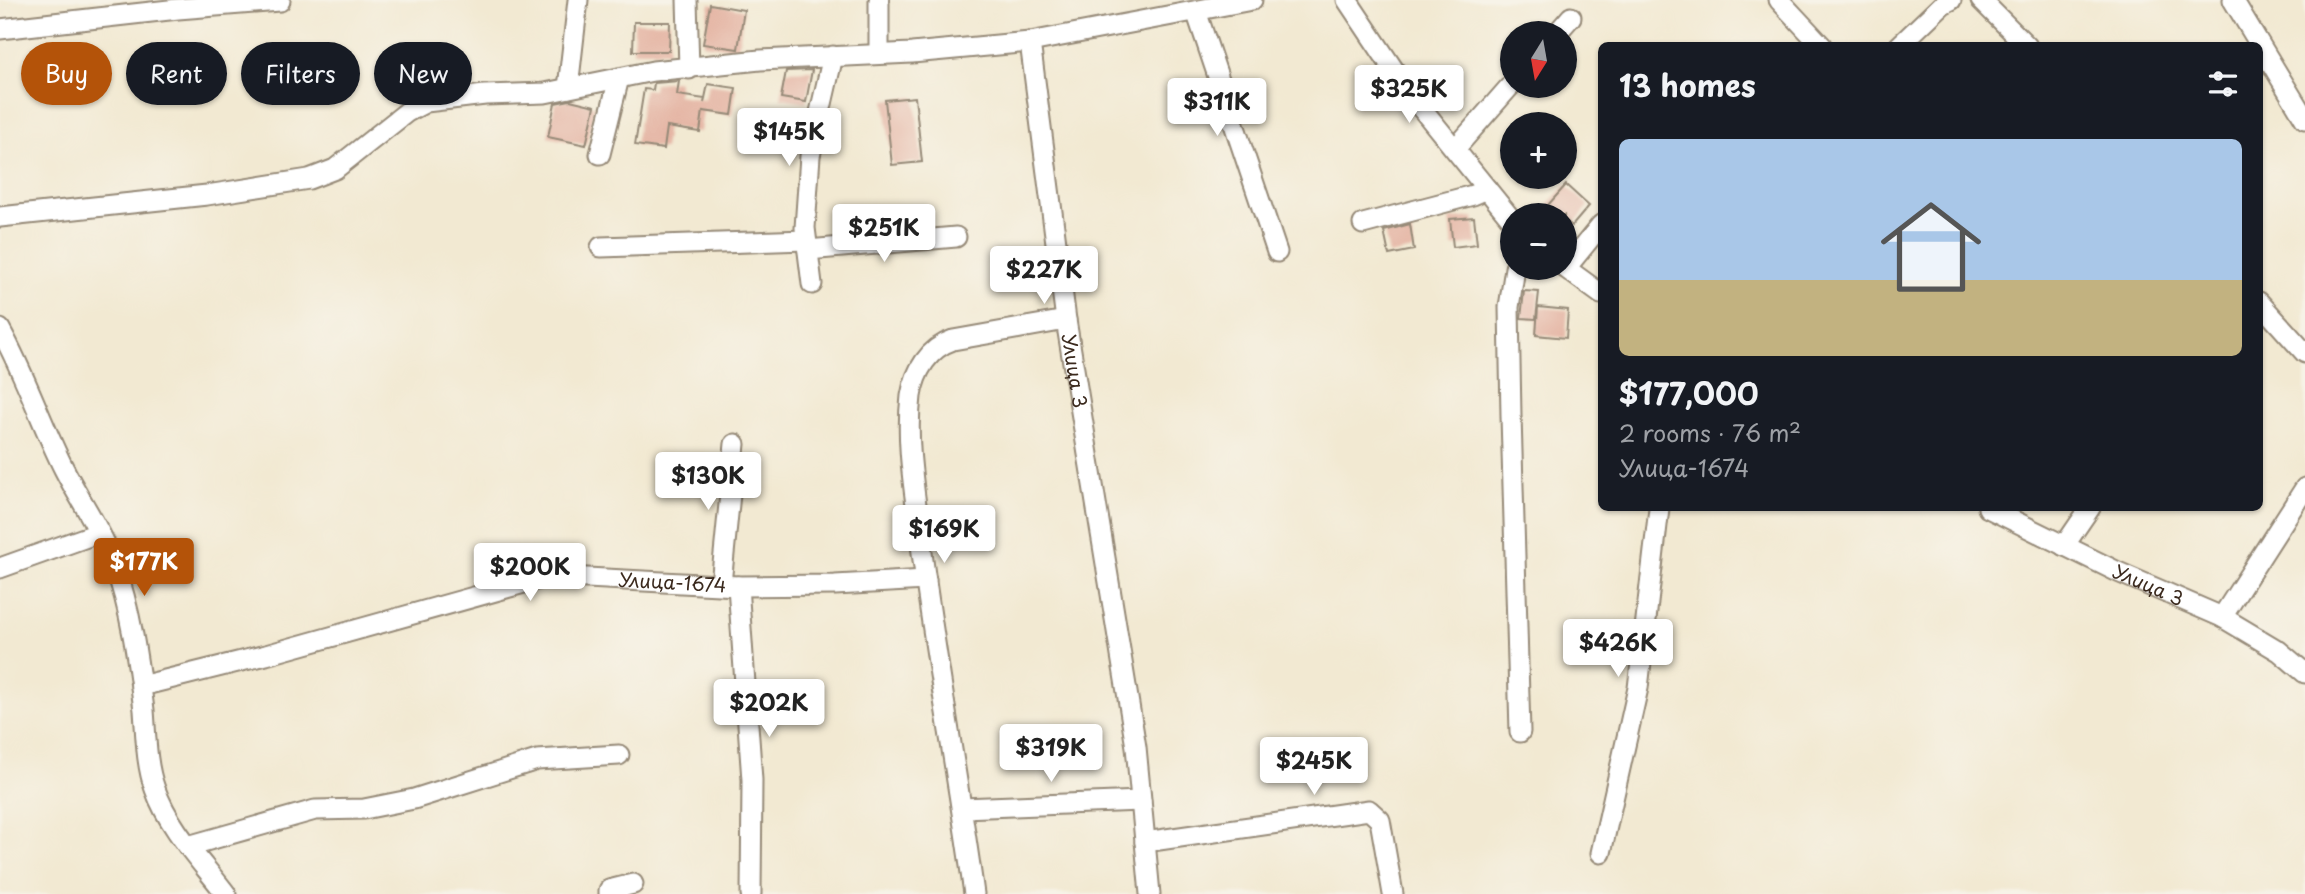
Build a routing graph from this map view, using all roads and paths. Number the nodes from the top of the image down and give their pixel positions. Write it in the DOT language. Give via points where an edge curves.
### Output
graph roads {
  1 [pos="578,0"];
  2 [pos="687,0"];
  3 [pos="879,0"];
  4 [pos="1252,0"];
  5 [pos="1347,0"];
  6 [pos="1779,0"];
  7 [pos="1951,0"];
  8 [pos="1981,0"];
  9 [pos="2233,0"];
  10 [pos="281,1"];
  11 [pos="1196,11"];
  12 [pos="1571,17"];
  13 [pos="1568,21"];
  14 [pos="0,29"];
  15 [pos="1818,42"];
  16 [pos="1903,42"];
  17 [pos="2024,42"];
  18 [pos="2258,42"];
  19 [pos="1030,43"];
  20 [pos="2263,50"];
  21 [pos="879,53"];
  22 [pos="833,56"];
  23 [pos="689,69"];
  24 [pos="619,78"];
  25 [pos="568,88"];
  26 [pos="1500,98"];
  27 [pos="2305,119"];
  28 [pos="1455,149"];
  29 [pos="600,154"];
  30 [pos="1486,189"];
  31 [pos="1500,206"];
  32 [pos="0,217"];
  33 [pos="1363,224"];
  34 [pos="1598,229"];
  35 [pos="956,237"];
  36 [pos="807,245"];
  37 [pos="601,247"];
  38 [pos="1277,252"];
  39 [pos="1577,254"];
  40 [pos="1577,277"];
  41 [pos="1513,280"];
  42 [pos="812,284"];
  43 [pos="1598,292"];
  44 [pos="2263,306"];
  45 [pos="1066,320"];
  46 [pos="0,329"];
  47 [pos="2305,353"];
  48 [pos="734,444"];
  49 [pos="2305,488"];
  50 [pos="1659,511"];
  51 [pos="1995,511"];
  52 [pos="2088,511"];
  53 [pos="98,533"];
  54 [pos="2064,546"];
  55 [pos="0,568"];
  56 [pos="926,580"];
  57 [pos="730,585"];
  58 [pos="2222,617"];
  59 [pos="2305,673"];
  60 [pos="141,686"];
  61 [pos="1520,732"];
  62 [pos="619,755"];
  63 [pos="1141,801"];
  64 [pos="962,808"];
  65 [pos="1145,842"];
  66 [pos="188,846"];
  67 [pos="1601,853"];
  68 [pos="633,884"];
  69 [pos="226,894"];
  70 [pos="609,894"];
  71 [pos="751,894"];
  72 [pos="974,894"];
  73 [pos="1150,894"];
  74 [pos="1393,894"];
  1 -- 25 [label="street"];
  2 -- 23 [label="street"];
  3 -- 21 [label="street"];
  4 -- 11 [label="street"];
  5 -- 28 [label="street" via="1410,94"];
  6 -- 15 [label="street"];
  7 -- 16 [label="street"];
  8 -- 17 [label="street"];
  9 -- 18 [label="street"];
  10 -- 14 [label="street"];
  11 -- 19 [label="street"];
  11 -- 38 [label="street"];
  12 -- 13 [label="street"];
  19 -- 21 [label="street"];
  19 -- 45 [label="street, Улица 3"];
  20 -- 27 [label="street"];
  21 -- 22 [label="street"];
  22 -- 23 [label="street"];
  22 -- 36 [label="street" via="810,156"];
  23 -- 24 [label="street"];
  24 -- 25 [label="street"];
  24 -- 29 [label="street"];
  25 -- 32 [label="street" via="426,102 335,169 309,179"];
  26 -- 28 [label="street"];
  28 -- 30 [label="street"];
  30 -- 31 [label="street"];
  30 -- 33 [label="street"];
  34 -- 39 [label="street"];
  35 -- 36 [label="street"];
  36 -- 37 [label="street"];
  36 -- 42 [label="street"];
  40 -- 43 [label="street"];
  41 -- 61 [label="street" via="1509,307"];
  44 -- 47 [label="street"];
  45 -- 56 [label="street" via="953,340 930,352 923,364 911,395 910,435"];
  45 -- 63 [label="street, Улица 3"];
  46 -- 53 [label="street"];
  48 -- 57 [label="street"];
  49 -- 58 [label="street"];
  50 -- 67 [label="street" via="1638,688"];
  51 -- 54 [label="street, Улица 3"];
  52 -- 54 [label="street"];
  53 -- 55 [label="street"];
  53 -- 60 [label="street" via="123,594"];
  54 -- 58 [label="street, Улица 3"];
  56 -- 57 [label="street, Улица-1674"];
  56 -- 64 [label="street"];
  57 -- 60 [label="street, Улица-1674" via="541,578 267,656"];
  57 -- 71 [label="street" via="752,780"];
  58 -- 59 [label="street, Улица 3" via="2279,651"];
  60 -- 66 [label="street" via="150,773 174,827"];
  62 -- 66 [label="street" via="537,761 414,799 364,809 315,810"];
  63 -- 64 [label="street"];
  63 -- 65 [label="street, Улица 3"];
  64 -- 72 [label="street"];
  65 -- 73 [label="street, Улица 3"];
  65 -- 74 [label="street" via="1368,810 1380,820"];
  66 -- 69 [label="street"];
  68 -- 70 [label="street" via="609,890"];
}
